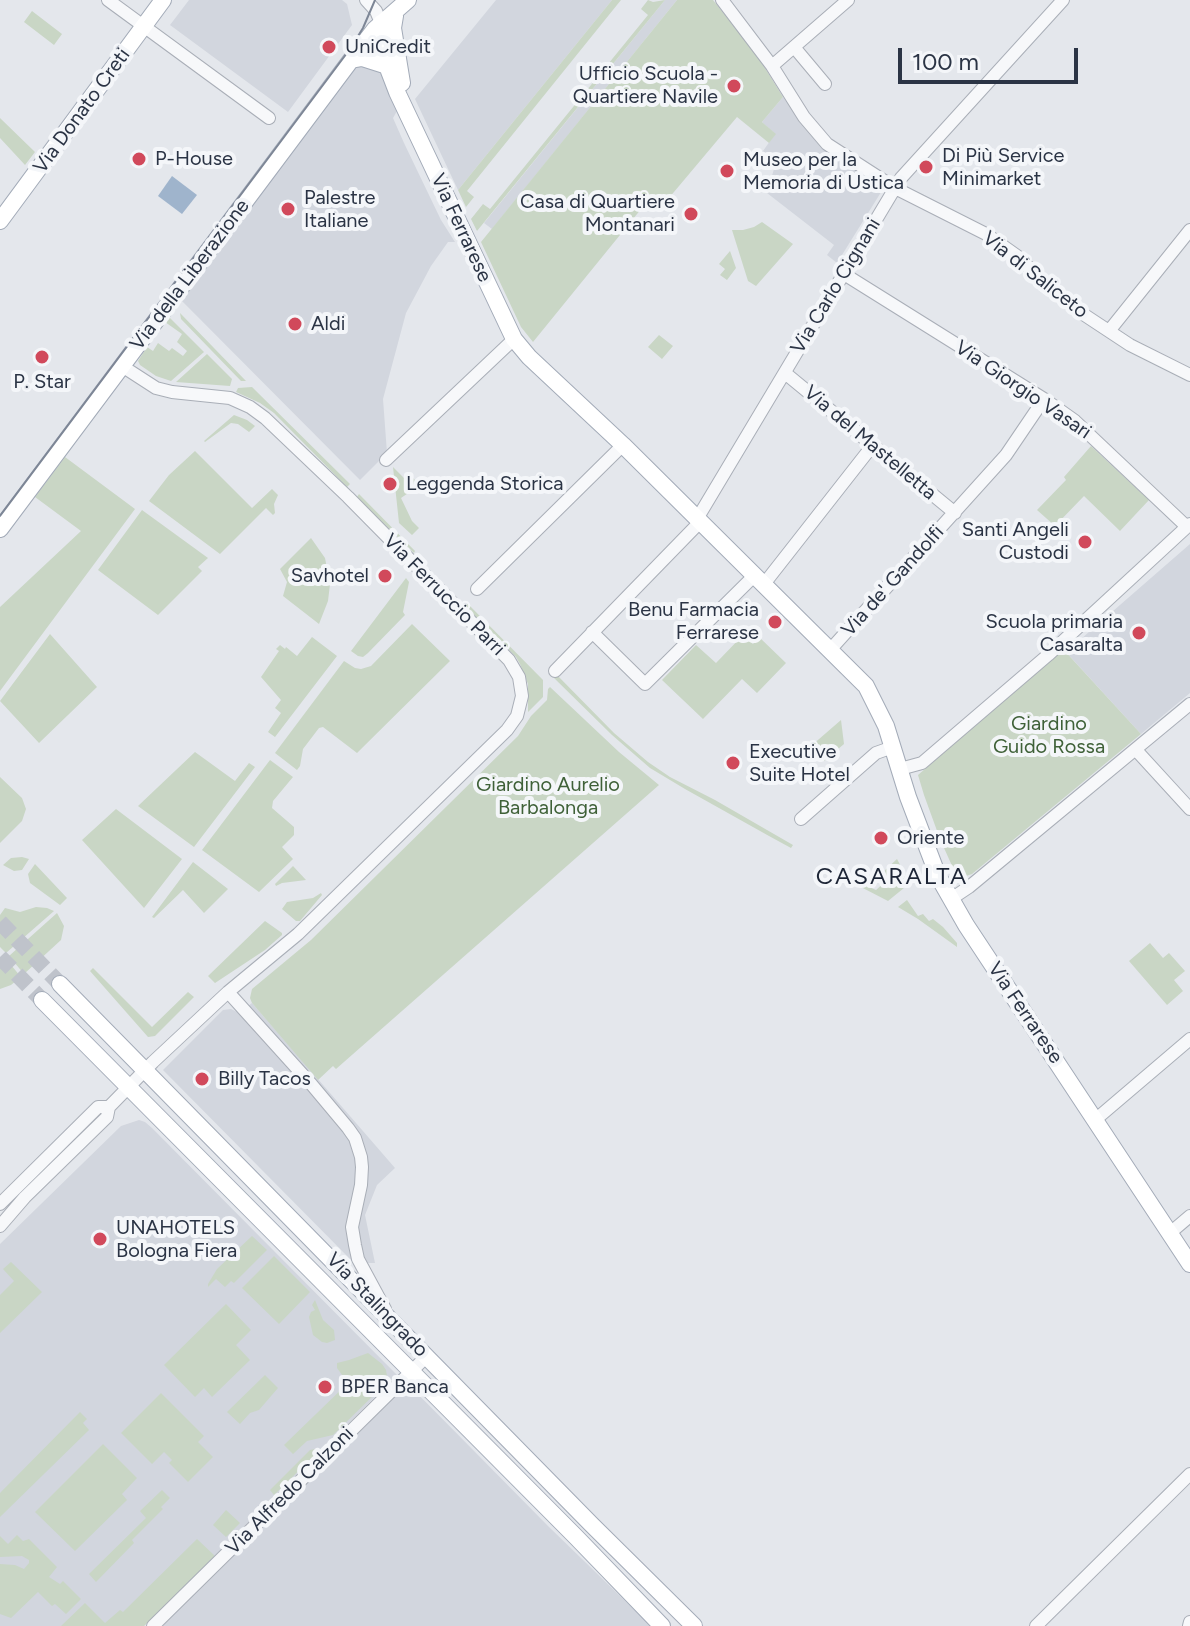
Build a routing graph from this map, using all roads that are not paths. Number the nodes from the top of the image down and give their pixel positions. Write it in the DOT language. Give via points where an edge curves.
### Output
graph roads {
  1 [pos="108,0"];
  2 [pos="163,0"];
  3 [pos="722,0"];
  4 [pos="848,0"];
  5 [pos="1063,0"];
  6 [pos="367,1"];
  7 [pos="402,5"];
  8 [pos="381,23"];
  9 [pos="144,26"];
  10 [pos="794,47"];
  11 [pos="351,60"];
  12 [pos="387,66"];
  13 [pos="772,66"];
  14 [pos="825,84"];
  15 [pos="409,117"];
  16 [pos="269,118"];
  17 [pos="895,188"];
  18 [pos="0,221"];
  19 [pos="1190,230"];
  20 [pos="844,274"];
  21 [pos="1109,331"];
  22 [pos="514,339"];
  23 [pos="122,366"];
  24 [pos="785,373"];
  25 [pos="1190,375"];
  26 [pos="1044,399"];
  27 [pos="623,445"];
  28 [pos="873,445"];
  29 [pos="386,460"];
  30 [pos="955,513"];
  31 [pos="699,520"];
  32 [pos="1188,526"];
  33 [pos="0,529"];
  34 [pos="760,580"];
  35 [pos="477,589"];
  36 [pos="592,632"];
  37 [pos="830,650"];
  38 [pos="555,671"];
  39 [pos="1190,704"];
  40 [pos="893,747"];
  41 [pos="1136,750"];
  42 [pos="900,769"];
  43 [pos="1190,809"];
  44 [pos="801,819"];
  45 [pos="951,899"];
  46 [pos="60,984"];
  47 [pos="228,992"];
  48 [pos="42,1000"];
  49 [pos="1190,1039"];
  50 [pos="146,1070"];
  51 [pos="129,1087"];
  52 [pos="109,1107"];
  53 [pos="1095,1120"];
  54 [pos="0,1204"];
  55 [pos="1190,1216"];
  56 [pos="0,1226"];
  57 [pos="1170,1233"];
  58 [pos="1190,1264"];
  59 [pos="393,1322"];
  60 [pos="427,1356"];
  61 [pos="411,1371"];
  62 [pos="1190,1474"];
  63 [pos="153,1626"];
  64 [pos="662,1626"];
  65 [pos="694,1626"];
  66 [pos="1036,1626"];
  1 -- 9 [label="street"];
  2 -- 9 [label="main road, Via Donato Creti"];
  3 -- 13 [label="street, Via di Saliceto"];
  4 -- 10 [label="street"];
  5 -- 17 [label="street, Via Carlo Cignani"];
  6 -- 8 [label="street"];
  7 -- 8 [label="main road, Via Ferrarese"];
  7 -- 15 [label="main road, Via Ferrarese" via="393,28"];
  8 -- 11 [label="main road, Via della Liberazione"];
  8 -- 12 [label="main road, Via Ferrarese"];
  9 -- 16 [label="street"];
  9 -- 18 [label="main road, Via Donato Creti"];
  10 -- 13 [label="street"];
  10 -- 14 [label="street"];
  11 -- 12 [label="main road"];
  11 -- 23 [label="main road, Via della Liberazione"];
  12 -- 15 [label="main road, Via Ferrarese"];
  13 -- 17 [label="street, Via di Saliceto" via="827,144"];
  15 -- 22 [label="main road, Via Ferrarese"];
  17 -- 20 [label="street, Via Carlo Cignani"];
  17 -- 21 [label="street, Via di Saliceto" via="986,234"];
  19 -- 21 [label="street"];
  20 -- 24 [label="street, Via Carlo Cignani"];
  20 -- 26 [label="street, Via Giorgio Vasari"];
  21 -- 25 [label="street, Via di Saliceto"];
  22 -- 27 [label="main road, Via Ferrarese"];
  22 -- 29 [label="street"];
  23 -- 33 [label="main road, Via della Liberazione"];
  23 -- 47 [label="street, Via Ferruccio Parri" via="156,388 230,398 265,418 509,660 519,677 522,696 507,730 298,934"];
  24 -- 28 [label="street, Via del Mastelletta"];
  24 -- 31 [label="street, Via Carlo Cignani"];
  26 -- 30 [label="street, Via de' Gandolfi" via="1006,455"];
  26 -- 32 [label="street, Via Giorgio Vasari" via="1090,434"];
  27 -- 31 [label="main road, Via Ferrarese"];
  27 -- 35 [label="street"];
  28 -- 30 [label="street, Via del Mastelletta"];
  28 -- 34 [label="street"];
  30 -- 37 [label="street, Via de' Gandolfi"];
  31 -- 34 [label="main road, Via Ferrarese"];
  31 -- 36 [label="street, Via Carlo Cignani"];
  32 -- 42 [label="street" via="922,763"];
  34 -- 36 [label="street" via="645,684"];
  34 -- 37 [label="main road, Via Ferrarese"];
  36 -- 38 [label="street, Via Carlo Cignani"];
  37 -- 40 [label="main road, Via Ferrarese" via="866,686"];
  39 -- 41 [label="street"];
  40 -- 42 [label="main road, Via Ferrarese"];
  40 -- 44 [label="street" via="876,753"];
  41 -- 43 [label="street"];
  41 -- 45 [label="street"];
  42 -- 45 [label="main road, Via Ferrarese"];
  45 -- 53 [label="main road, Via Ferrarese"];
  46 -- 50 [label="main road, Via Stalingrado"];
  47 -- 50 [label="street, Via Ferruccio Parri"];
  47 -- 59 [label="street" via="355,1138 362,1167 352,1227 356,1250"];
  48 -- 51 [label="main road, Via Stalingrado"];
  49 -- 53 [label="street"];
  50 -- 51 [label="street, Via Ferruccio Parri"];
  50 -- 59 [label="main road, Via Stalingrado"];
  51 -- 52 [label="street, Via Ferruccio Parri"];
  51 -- 61 [label="main road, Via Stalingrado"];
  52 -- 54 [label="street" via="98,1107"];
  52 -- 56 [label="street" via="107,1117"];
  53 -- 57 [label="main road, Via Ferrarese"];
  55 -- 57 [label="street"];
  57 -- 58 [label="main road, Via Ferrarese"];
  59 -- 60 [label="main road, Via Stalingrado"];
  60 -- 61 [label="street, Via Alfredo Calzoni"];
  60 -- 65 [label="main road, Via Stalingrado"];
  61 -- 63 [label="street, Via Alfredo Calzoni"];
  61 -- 64 [label="main road, Via Stalingrado"];
  62 -- 66 [label="street"];
}
